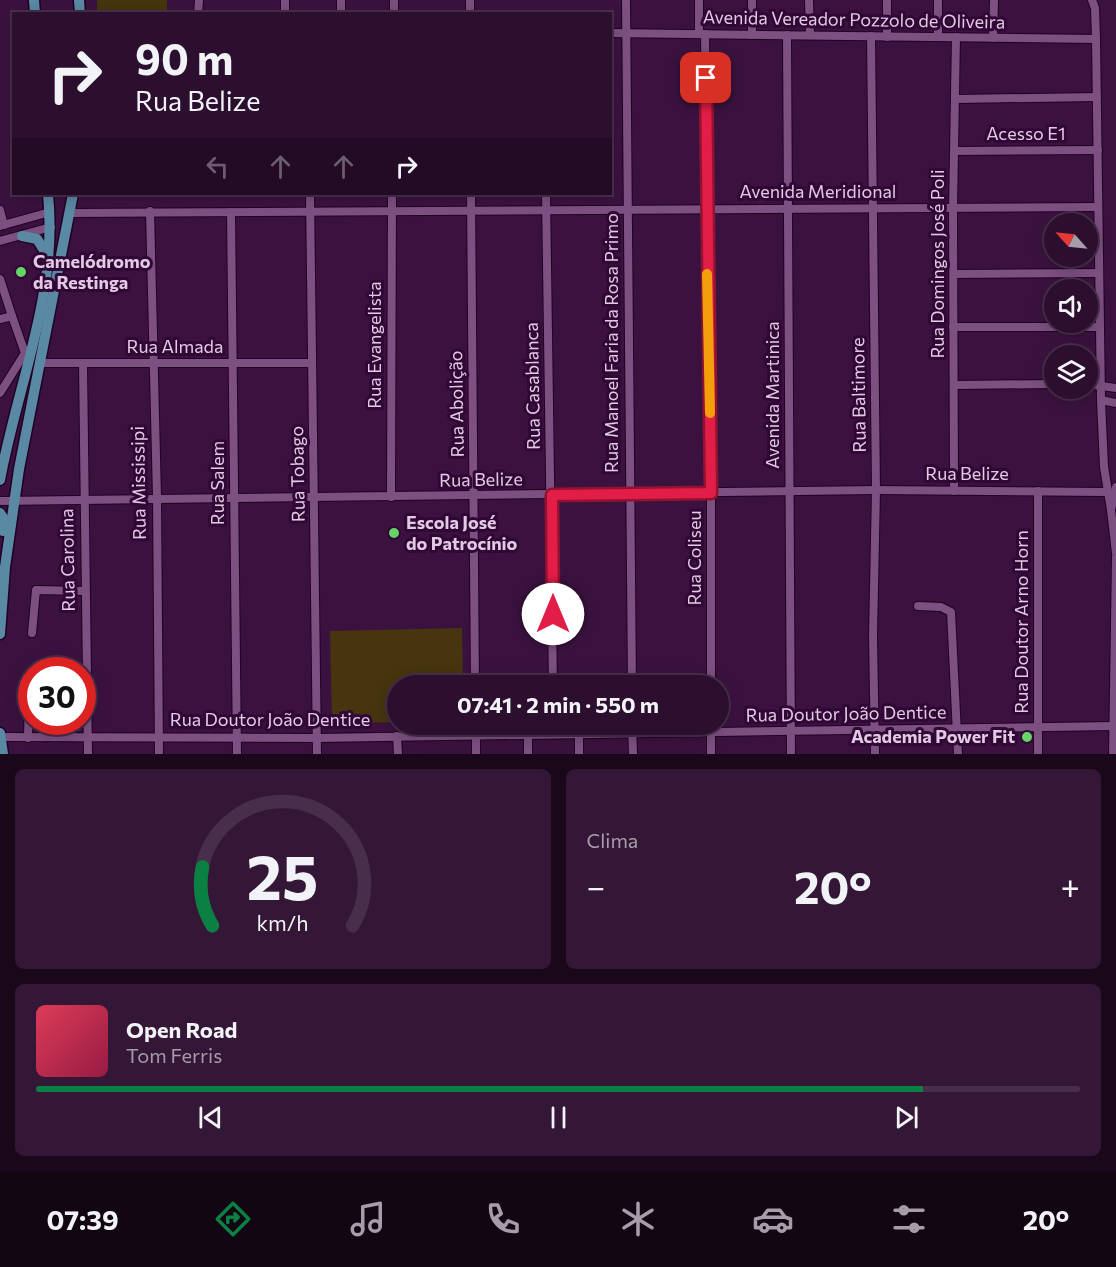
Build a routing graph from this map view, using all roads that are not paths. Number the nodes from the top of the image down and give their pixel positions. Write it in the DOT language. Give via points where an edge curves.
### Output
graph roads {
  1 [pos="626,0"];
  2 [pos="699,0"];
  3 [pos="752,0"];
  4 [pos="809,0"];
  5 [pos="887,0"];
  6 [pos="938,0"];
  7 [pos="994,0"];
  8 [pos="1092,0"];
  9 [pos="612,33"];
  10 [pos="626,33"];
  11 [pos="702,34"];
  12 [pos="752,35"];
  13 [pos="787,35"];
  14 [pos="810,35"];
  15 [pos="871,36"];
  16 [pos="887,37"];
  17 [pos="938,37"];
  18 [pos="956,37"];
  19 [pos="993,38"];
  20 [pos="1096,39"];
  21 [pos="1097,97"];
  22 [pos="956,99"];
  23 [pos="1098,150"];
  24 [pos="954,151"];
  25 [pos="48,195"];
  26 [pos="73,195"];
  27 [pos="310,195"];
  28 [pos="392,195"];
  29 [pos="471,195"];
  30 [pos="546,195"];
  31 [pos="1098,207"];
  32 [pos="872,208"];
  33 [pos="706,209"];
  34 [pos="789,209"];
  35 [pos="953,209"];
  36 [pos="0,210"];
  37 [pos="392,210"];
  38 [pos="471,210"];
  39 [pos="546,210"];
  40 [pos="628,210"];
  41 [pos="150,211"];
  42 [pos="310,211"];
  43 [pos="50,212"];
  44 [pos="231,212"];
  45 [pos="70,213"];
  46 [pos="2,225"];
  47 [pos="51,227"];
  48 [pos="22,236"];
  49 [pos="0,241"];
  50 [pos="48,258"];
  51 [pos="1098,273"];
  52 [pos="954,274"];
  53 [pos="0,279"];
  54 [pos="12,316"];
  55 [pos="0,319"];
  56 [pos="954,327"];
  57 [pos="1099,327"];
  58 [pos="28,353"];
  59 [pos="153,362"];
  60 [pos="39,363"];
  61 [pos="311,363"];
  62 [pos="83,364"];
  63 [pos="234,364"];
  64 [pos="1100,383"];
  65 [pos="1044,384"];
  66 [pos="956,385"];
  67 [pos="1116,388"];
  68 [pos="0,393"];
  69 [pos="1101,400"];
  70 [pos="1116,403"];
  71 [pos="3,448"];
  72 [pos="0,480"];
  73 [pos="1116,487"];
  74 [pos="876,490"];
  75 [pos="954,491"];
  76 [pos="1038,491"];
  77 [pos="790,492"];
  78 [pos="1107,492"];
  79 [pos="629,493"];
  80 [pos="711,493"];
  81 [pos="552,495"];
  82 [pos="391,497"];
  83 [pos="475,497"];
  84 [pos="157,498"];
  85 [pos="234,498"];
  86 [pos="315,498"];
  87 [pos="83,500"];
  88 [pos="0,501"];
  89 [pos="13,502"];
  90 [pos="1111,510"];
  91 [pos="0,513"];
  92 [pos="1116,555"];
  93 [pos="5,567"];
  94 [pos="85,591"];
  95 [pos="918,606"];
  96 [pos="32,633"];
  97 [pos="0,634"];
  98 [pos="475,675"];
  99 [pos="554,675"];
  100 [pos="632,675"];
  101 [pos="711,675"];
  102 [pos="1115,726"];
  103 [pos="1039,728"];
  104 [pos="729,729"];
  105 [pos="957,729"];
  106 [pos="874,731"];
  107 [pos="791,733"];
  108 [pos="0,735"];
  109 [pos="28,735"];
  110 [pos="476,735"];
  111 [pos="528,735"];
  112 [pos="579,735"];
  113 [pos="632,735"];
  114 [pos="711,735"];
  115 [pos="88,736"];
  116 [pos="158,736"];
  117 [pos="397,736"];
  118 [pos="28,738"];
  119 [pos="237,738"];
  120 [pos="317,738"];
  121 [pos="3,754"];
  122 [pos="88,754"];
  123 [pos="159,754"];
  124 [pos="237,754"];
  125 [pos="317,754"];
  126 [pos="398,754"];
  127 [pos="476,754"];
  128 [pos="528,754"];
  129 [pos="579,754"];
  130 [pos="633,754"];
  131 [pos="711,754"];
  132 [pos="791,754"];
  133 [pos="875,754"];
  134 [pos="958,754"];
  135 [pos="1038,754"];
  136 [pos="1113,754"];
  1 -- 10 [label="street, Rua Manoel Faria da Rosa Primo"];
  2 -- 11 [label="street, Rua Coliseu"];
  3 -- 12 [label="street"];
  4 -- 14 [label="street"];
  5 -- 16 [label="street"];
  6 -- 17 [label="street"];
  7 -- 19 [label="street"];
  8 -- 20 [label="street"];
  9 -- 10 [label="street, Avenida Vereador Pozzolo de Oliveira"];
  10 -- 11 [label="street, Avenida Vereador Pozzolo de Oliveira"];
  10 -- 40 [label="street, Rua Manoel Faria da Rosa Primo"];
  11 -- 12 [label="street, Avenida Vereador Pozzolo de Oliveira"];
  11 -- 33 [label="street, Rua Coliseu"];
  12 -- 13 [label="street, Avenida Vereador Pozzolo de Oliveira"];
  13 -- 14 [label="street, Avenida Vereador Pozzolo de Oliveira"];
  13 -- 34 [label="street, Avenida Martinica"];
  14 -- 15 [label="street, Avenida Vereador Pozzolo de Oliveira"];
  15 -- 16 [label="street, Avenida Vereador Pozzolo de Oliveira"];
  15 -- 32 [label="street, Rua Baltimore"];
  16 -- 17 [label="street, Avenida Vereador Pozzolo de Oliveira"];
  17 -- 18 [label="street, Avenida Vereador Pozzolo de Oliveira"];
  18 -- 19 [label="street, Avenida Vereador Pozzolo de Oliveira"];
  18 -- 22 [label="street, Rua Domingos José Poli"];
  19 -- 20 [label="street, Avenida Vereador Pozzolo de Oliveira"];
  20 -- 21 [label="street"];
  21 -- 22 [label="street"];
  21 -- 23 [label="street"];
  22 -- 24 [label="street, Rua Domingos José Poli"];
  23 -- 24 [label="street, Acesso E1"];
  23 -- 31 [label="street"];
  24 -- 35 [label="street, Rua Domingos José Poli"];
  25 -- 43 [label="main road"];
  26 -- 45 [label="main road"];
  27 -- 42 [label="street, Rua Tobago"];
  28 -- 37 [label="street, Rua Evangelista"];
  29 -- 38 [label="street, Rua Abolição"];
  30 -- 39 [label="street, Rua Casablanca"];
  31 -- 35 [label="street, Avenida Meridional"];
  31 -- 51 [label="street"];
  32 -- 34 [label="street, Avenida Meridional"];
  32 -- 35 [label="street, Avenida Meridional"];
  32 -- 74 [label="street, Rua Baltimore"];
  33 -- 34 [label="street, Avenida Meridional"];
  33 -- 40 [label="street, Avenida Meridional"];
  33 -- 80 [label="street, Rua Coliseu"];
  34 -- 77 [label="street, Avenida Martinica"];
  35 -- 52 [label="street, Rua Domingos José Poli"];
  36 -- 46 [label="street"];
  37 -- 38 [label="street, Avenida Meridional"];
  37 -- 42 [label="street, Avenida Meridional"];
  37 -- 82 [label="street, Rua Evangelista"];
  38 -- 39 [label="street, Avenida Meridional"];
  38 -- 83 [label="street, Rua Abolição"];
  39 -- 40 [label="street, Avenida Meridional"];
  39 -- 81 [label="street, Rua Casablanca"];
  40 -- 79 [label="street, Rua Manoel Faria da Rosa Primo"];
  41 -- 44 [label="street, Avenida Meridional"];
  41 -- 45 [label="street, Avenida Meridional"];
  41 -- 59 [label="street, Rua Mississipi"];
  42 -- 44 [label="street, Avenida Meridional"];
  42 -- 61 [label="street, Rua Tobago"];
  43 -- 46 [label="street"];
  43 -- 47 [label="main road"];
  44 -- 63 [label="street, Rua Salem"];
  45 -- 47 [label="main road"];
  45 -- 60 [label="main road"];
  47 -- 48 [label="street"];
  47 -- 50 [label="main road"];
  48 -- 49 [label="street"];
  48 -- 50 [label="main road" via="37,239"];
  50 -- 58 [label="main road" via="47,286"];
  51 -- 52 [label="street"];
  51 -- 57 [label="street"];
  52 -- 56 [label="street, Rua Domingos José Poli"];
  53 -- 54 [label="street"];
  54 -- 55 [label="street"];
  54 -- 58 [label="street"];
  56 -- 57 [label="street"];
  56 -- 66 [label="street, Rua Domingos José Poli"];
  57 -- 64 [label="street"];
  58 -- 68 [label="street"];
  58 -- 71 [label="main road"];
  59 -- 62 [label="street, Rua Almada"];
  59 -- 63 [label="street, Rua Almada"];
  59 -- 84 [label="street, Rua Mississipi"];
  60 -- 62 [label="street, Rua Almada"];
  60 -- 89 [label="main road"];
  61 -- 63 [label="street, Rua Almada"];
  61 -- 86 [label="street, Rua Tobago"];
  62 -- 87 [label="street, Rua Carolina"];
  63 -- 85 [label="street, Rua Salem"];
  64 -- 67 [label="street"];
  64 -- 69 [label="street"];
  65 -- 66 [label="street"];
  66 -- 75 [label="street, Rua Domingos José Poli"];
  69 -- 70 [label="street"];
  69 -- 78 [label="street"];
  71 -- 72 [label="main road"];
  73 -- 90 [label="street"];
  74 -- 75 [label="street, Rua Belize"];
  74 -- 77 [label="street, Rua Belize"];
  74 -- 106 [label="street, Rua Baltimore"];
  75 -- 76 [label="street, Rua Belize"];
  76 -- 78 [label="street, Rua Belize"];
  76 -- 103 [label="street, Rua Doutor Arno Horn"];
  77 -- 80 [label="street, Rua Belize"];
  77 -- 107 [label="street, Avenida Martinica"];
  78 -- 90 [label="street"];
  79 -- 80 [label="street, Rua Belize"];
  79 -- 81 [label="street, Rua Belize"];
  79 -- 100 [label="street, Rua Manoel Faria da Rosa Primo"];
  80 -- 101 [label="street, Rua Coliseu"];
  81 -- 83 [label="street, Rua Belize"];
  81 -- 99 [label="street, Rua Casablanca"];
  82 -- 83 [label="street, Rua Belize"];
  82 -- 86 [label="street, Rua Belize"];
  83 -- 98 [label="street, Rua Abolição"];
  84 -- 85 [label="street, Rua Belize"];
  84 -- 87 [label="street, Rua Belize"];
  84 -- 116 [label="street, Rua Mississipi"];
  85 -- 86 [label="street, Rua Belize"];
  85 -- 119 [label="street, Rua Salem"];
  86 -- 120 [label="street, Rua Tobago"];
  87 -- 89 [label="street, Rua Belize"];
  87 -- 94 [label="street, Rua Carolina"];
  88 -- 89 [label="street, Rua Belize"];
  89 -- 93 [label="main road"];
  90 -- 92 [label="street"];
  91 -- 93 [label="main road" via="4,519"];
  92 -- 102 [label="street"];
  93 -- 97 [label="main road"];
  94 -- 96 [label="street" via="36,590"];
  94 -- 115 [label="street, Rua Carolina"];
  95 -- 105 [label="street" via="941,607 951,612"];
  102 -- 103 [label="street, Rua Doutor João Dentice"];
  102 -- 136 [label="street"];
  103 -- 105 [label="street, Rua Doutor João Dentice"];
  103 -- 135 [label="street, Rua Doutor Arno Horn"];
  104 -- 107 [label="street, Rua Doutor João Dentice"];
  105 -- 106 [label="street, Rua Doutor João Dentice"];
  105 -- 134 [label="street"];
  106 -- 107 [label="street, Rua Doutor João Dentice"];
  106 -- 133 [label="street, Rua Baltimore"];
  107 -- 132 [label="street, Avenida Martinica"];
  108 -- 118 [label="street, Rua Doutor João Dentice"];
  108 -- 121 [label="main road"];
  109 -- 118 [label="street"];
  110 -- 117 [label="street, Rua Doutor João Dentice"];
  110 -- 127 [label="street"];
  111 -- 128 [label="street"];
  112 -- 129 [label="street"];
  113 -- 130 [label="street"];
  114 -- 131 [label="street"];
  115 -- 116 [label="street, Rua Doutor João Dentice"];
  115 -- 118 [label="street, Rua Doutor João Dentice"];
  115 -- 122 [label="street, Rua Carolina"];
  116 -- 119 [label="street, Rua Doutor João Dentice"];
  116 -- 123 [label="street, Rua Mississipi"];
  117 -- 120 [label="street, Rua Doutor João Dentice"];
  117 -- 126 [label="street"];
  119 -- 120 [label="street, Rua Doutor João Dentice"];
  119 -- 124 [label="street, Rua Salem"];
  120 -- 125 [label="street, Rua Tobago"];
}
